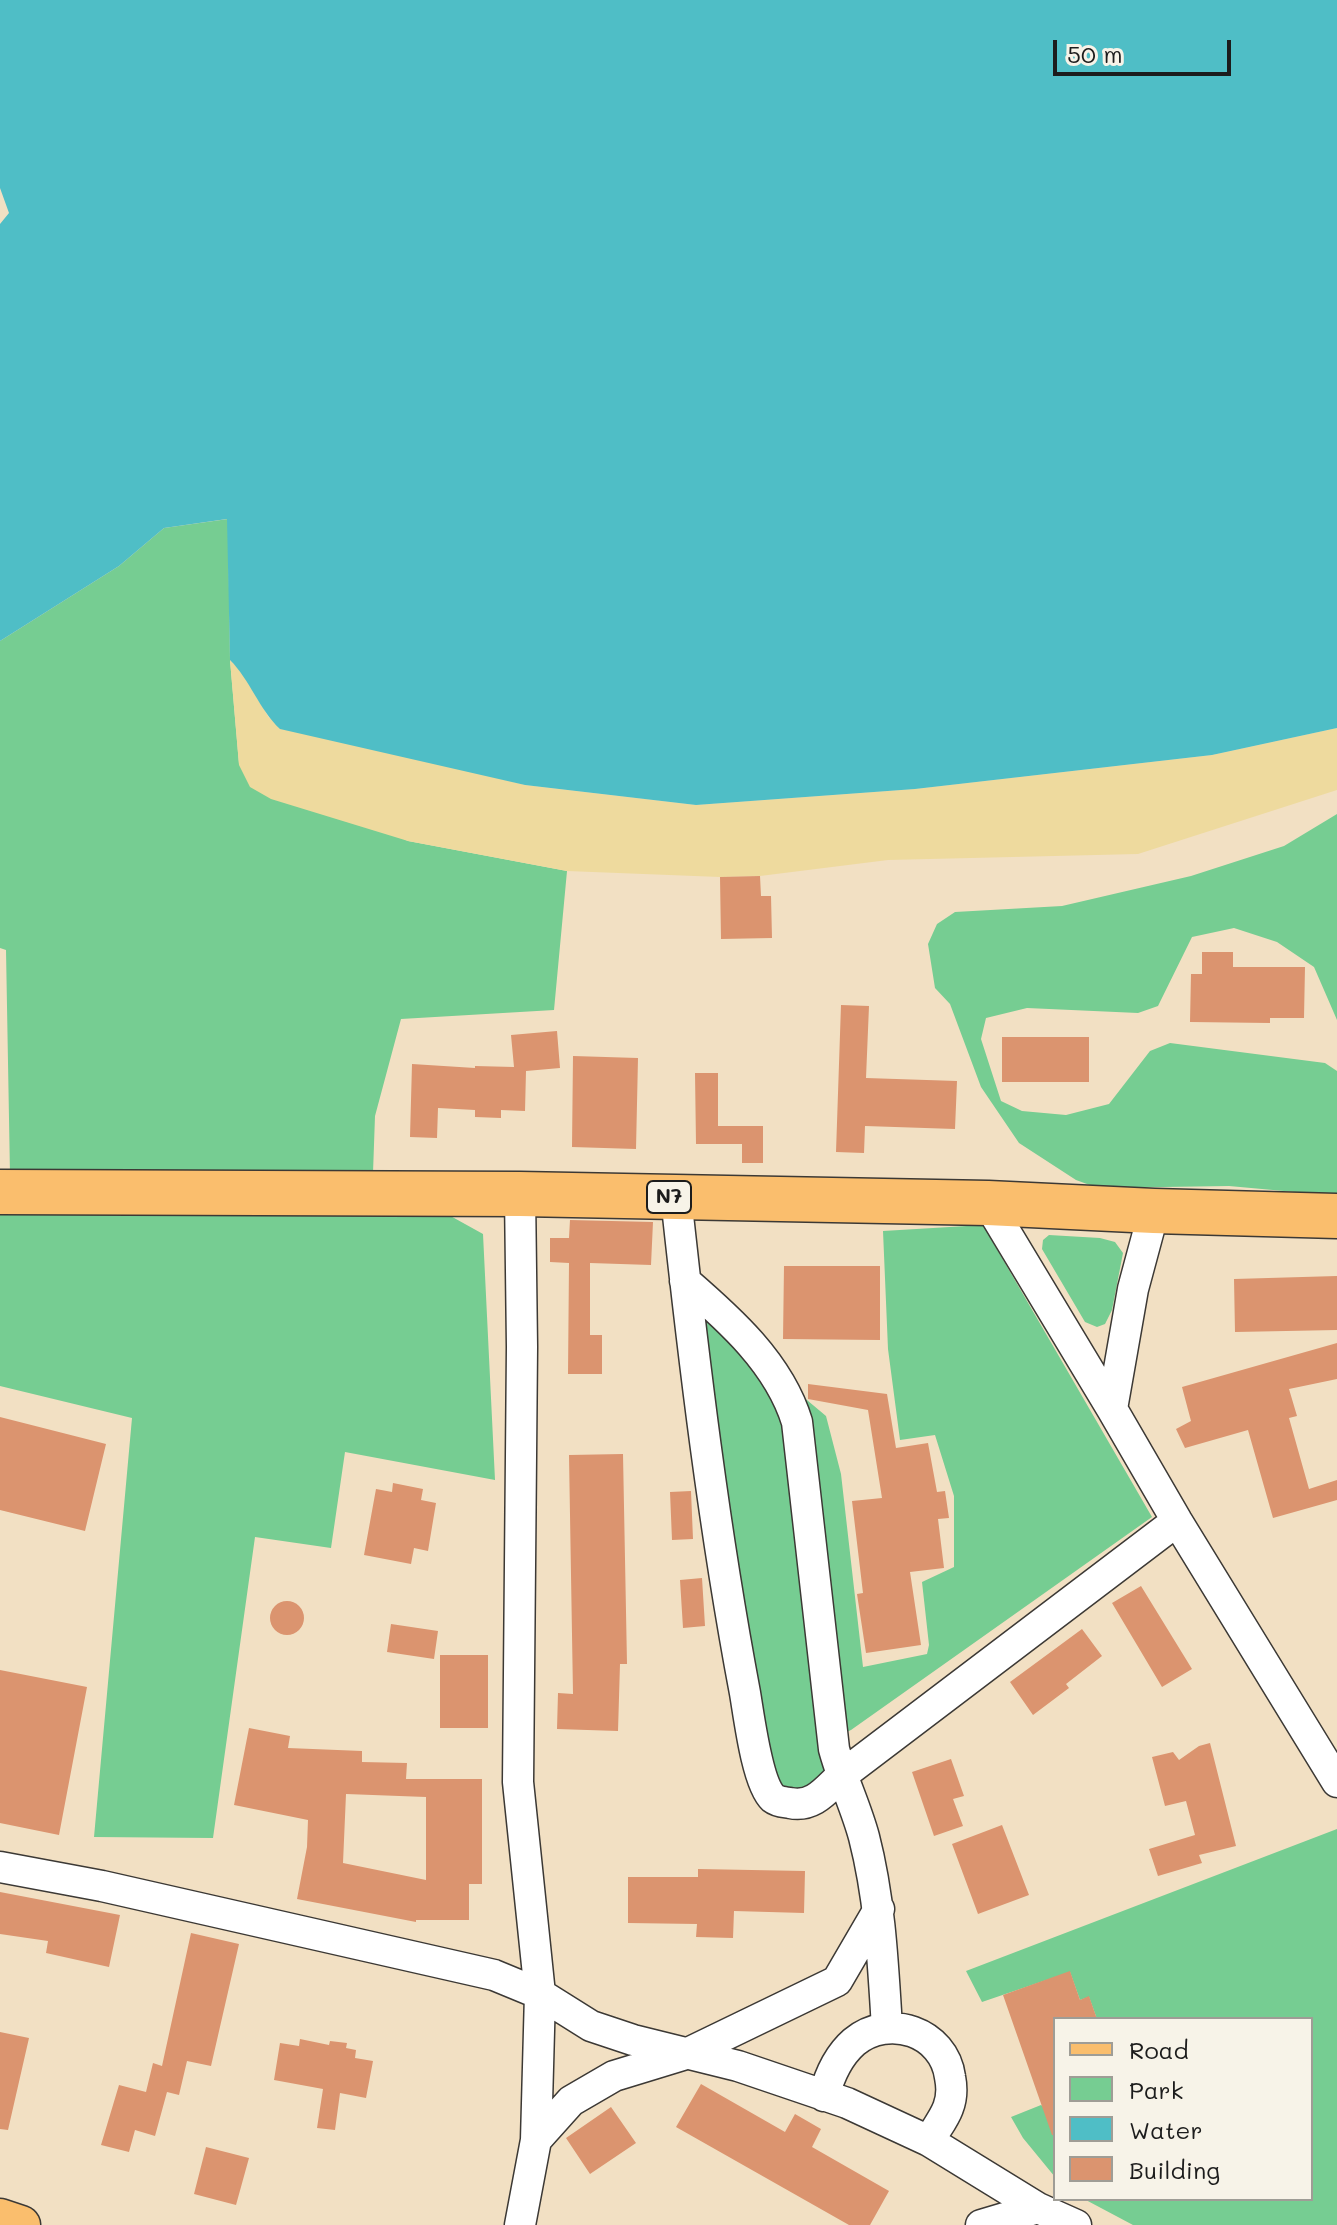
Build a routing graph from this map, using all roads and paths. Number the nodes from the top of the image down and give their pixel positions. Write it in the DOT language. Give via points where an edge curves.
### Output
graph roads {
  1 [pos="0,1192"];
  2 [pos="520,1194"];
  3 [pos="676,1197"];
  4 [pos="988,1203"];
  5 [pos="1154,1211"];
  6 [pos="1337,1216"];
  7 [pos="685,1281"];
  8 [pos="1112,1409"];
  9 [pos="1177,1521"];
  10 [pos="841,1776"];
  11 [pos="1337,1782"];
  12 [pos="0,1867"];
  13 [pos="879,1909"];
  14 [pos="540,1994"];
  15 [pos="887,2028"];
  16 [pos="686,2054"];
  17 [pos="824,2096"];
  18 [pos="536,2140"];
  19 [pos="929,2141"];
  20 [pos="1038,2208"];
  21 [pos="0,2218"];
  22 [pos="21,2225"];
  23 [pos="520,2225"];
  24 [pos="981,2225"];
  25 [pos="1076,2225"];
  1 -- 2 [label="highway, N7"];
  2 -- 3 [label="highway, N7"];
  2 -- 14 [label="street" via="518,1782"];
  3 -- 4 [label="highway, N7"];
  3 -- 7 [label="street"];
  4 -- 5 [label="highway, N7"];
  4 -- 8 [label="street"];
  5 -- 6 [label="highway, N7"];
  5 -- 8 [label="street" via="1133,1289"];
  7 -- 10 [label="street" via="727,1318 768,1366 797,1422"];
  7 -- 10 [label="street" via="729,1607 757,1758 767,1789 778,1801 808,1803"];
  8 -- 9 [label="street"];
  9 -- 10 [label="street"];
  9 -- 11 [label="street"];
  10 -- 13 [label="street" via="863,1835"];
  12 -- 14 [label="street" via="494,1975"];
  13 -- 15 [label="street"];
  13 -- 16 [label="street" via="837,1981"];
  14 -- 16 [label="street" via="591,2026"];
  14 -- 18 [label="street"];
  15 -- 17 [label="street" via="852,2044 830,2075"];
  15 -- 19 [label="street" via="926,2037 949,2069 948,2108"];
  16 -- 17 [label="street"];
  16 -- 18 [label="street" via="614,2076 571,2101"];
  17 -- 19 [label="street"];
  18 -- 23 [label="street"];
  19 -- 20 [label="street"];
  20 -- 24 [label="street"];
  20 -- 25 [label="street"];
  21 -- 22 [label="main road"];
}
